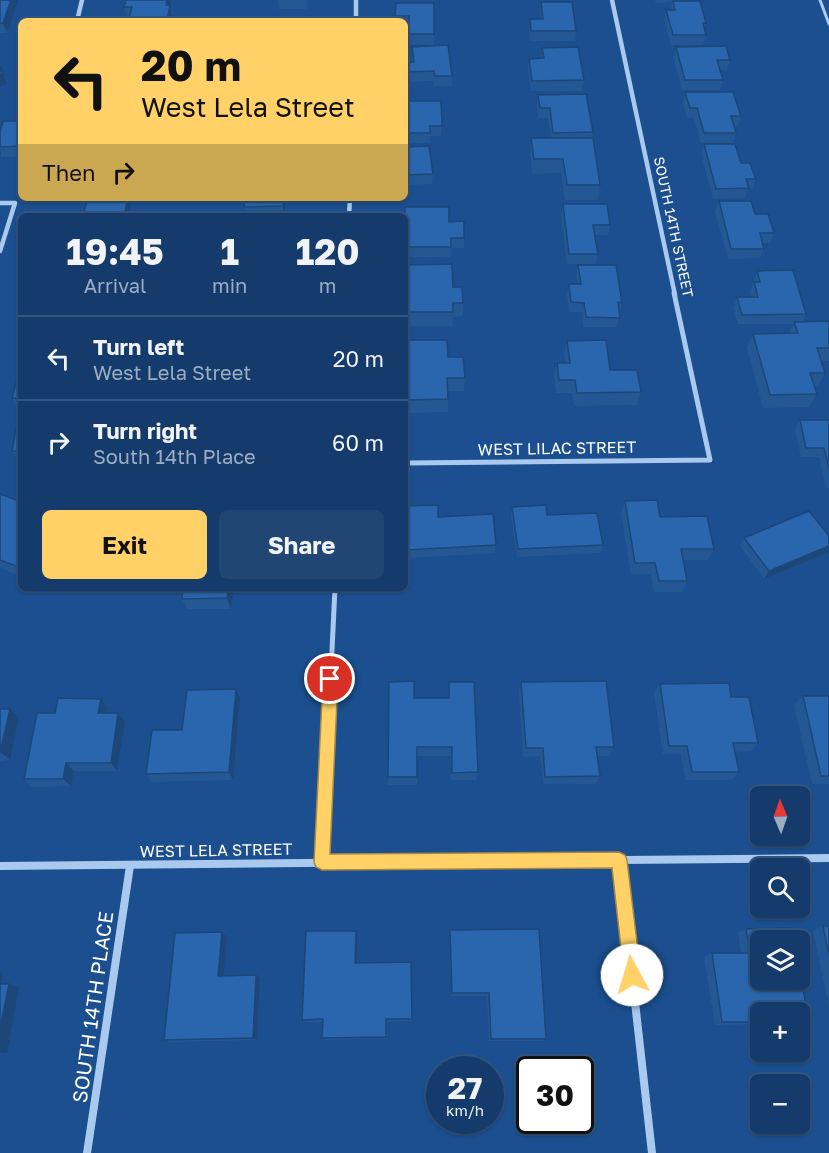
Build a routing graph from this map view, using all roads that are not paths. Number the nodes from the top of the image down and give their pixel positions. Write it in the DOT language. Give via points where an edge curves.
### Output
graph roads {
  1 [pos="82,0"];
  2 [pos="356,0"];
  3 [pos="612,0"];
  4 [pos="820,0"];
  5 [pos="78,18"];
  6 [pos="356,18"];
  7 [pos="829,24"];
  8 [pos="0,203"];
  9 [pos="0,251"];
  10 [pos="710,460"];
  11 [pos="408,463"];
  12 [pos="335,591"];
  13 [pos="829,858"];
  14 [pos="619,860"];
  15 [pos="322,862"];
  16 [pos="0,866"];
  17 [pos="130,866"];
  18 [pos="87,1153"];
  19 [pos="652,1153"];
  1 -- 5 [label="street"];
  2 -- 6 [label="street"];
  3 -- 10 [label="street, SOUTH 14TH STREET"];
  4 -- 7 [label="lane"];
  8 -- 9 [label="street" via="15,203"];
  10 -- 11 [label="street, WEST LILAC STREET"];
  12 -- 15 [label="street"];
  13 -- 14 [label="street, WEST LELA STREET"];
  14 -- 15 [label="street, WEST LELA STREET"];
  14 -- 19 [label="street"];
  15 -- 17 [label="street, WEST LELA STREET"];
  16 -- 17 [label="street, WEST LELA STREET"];
  17 -- 18 [label="street, SOUTH 14TH PLACE"];
}
